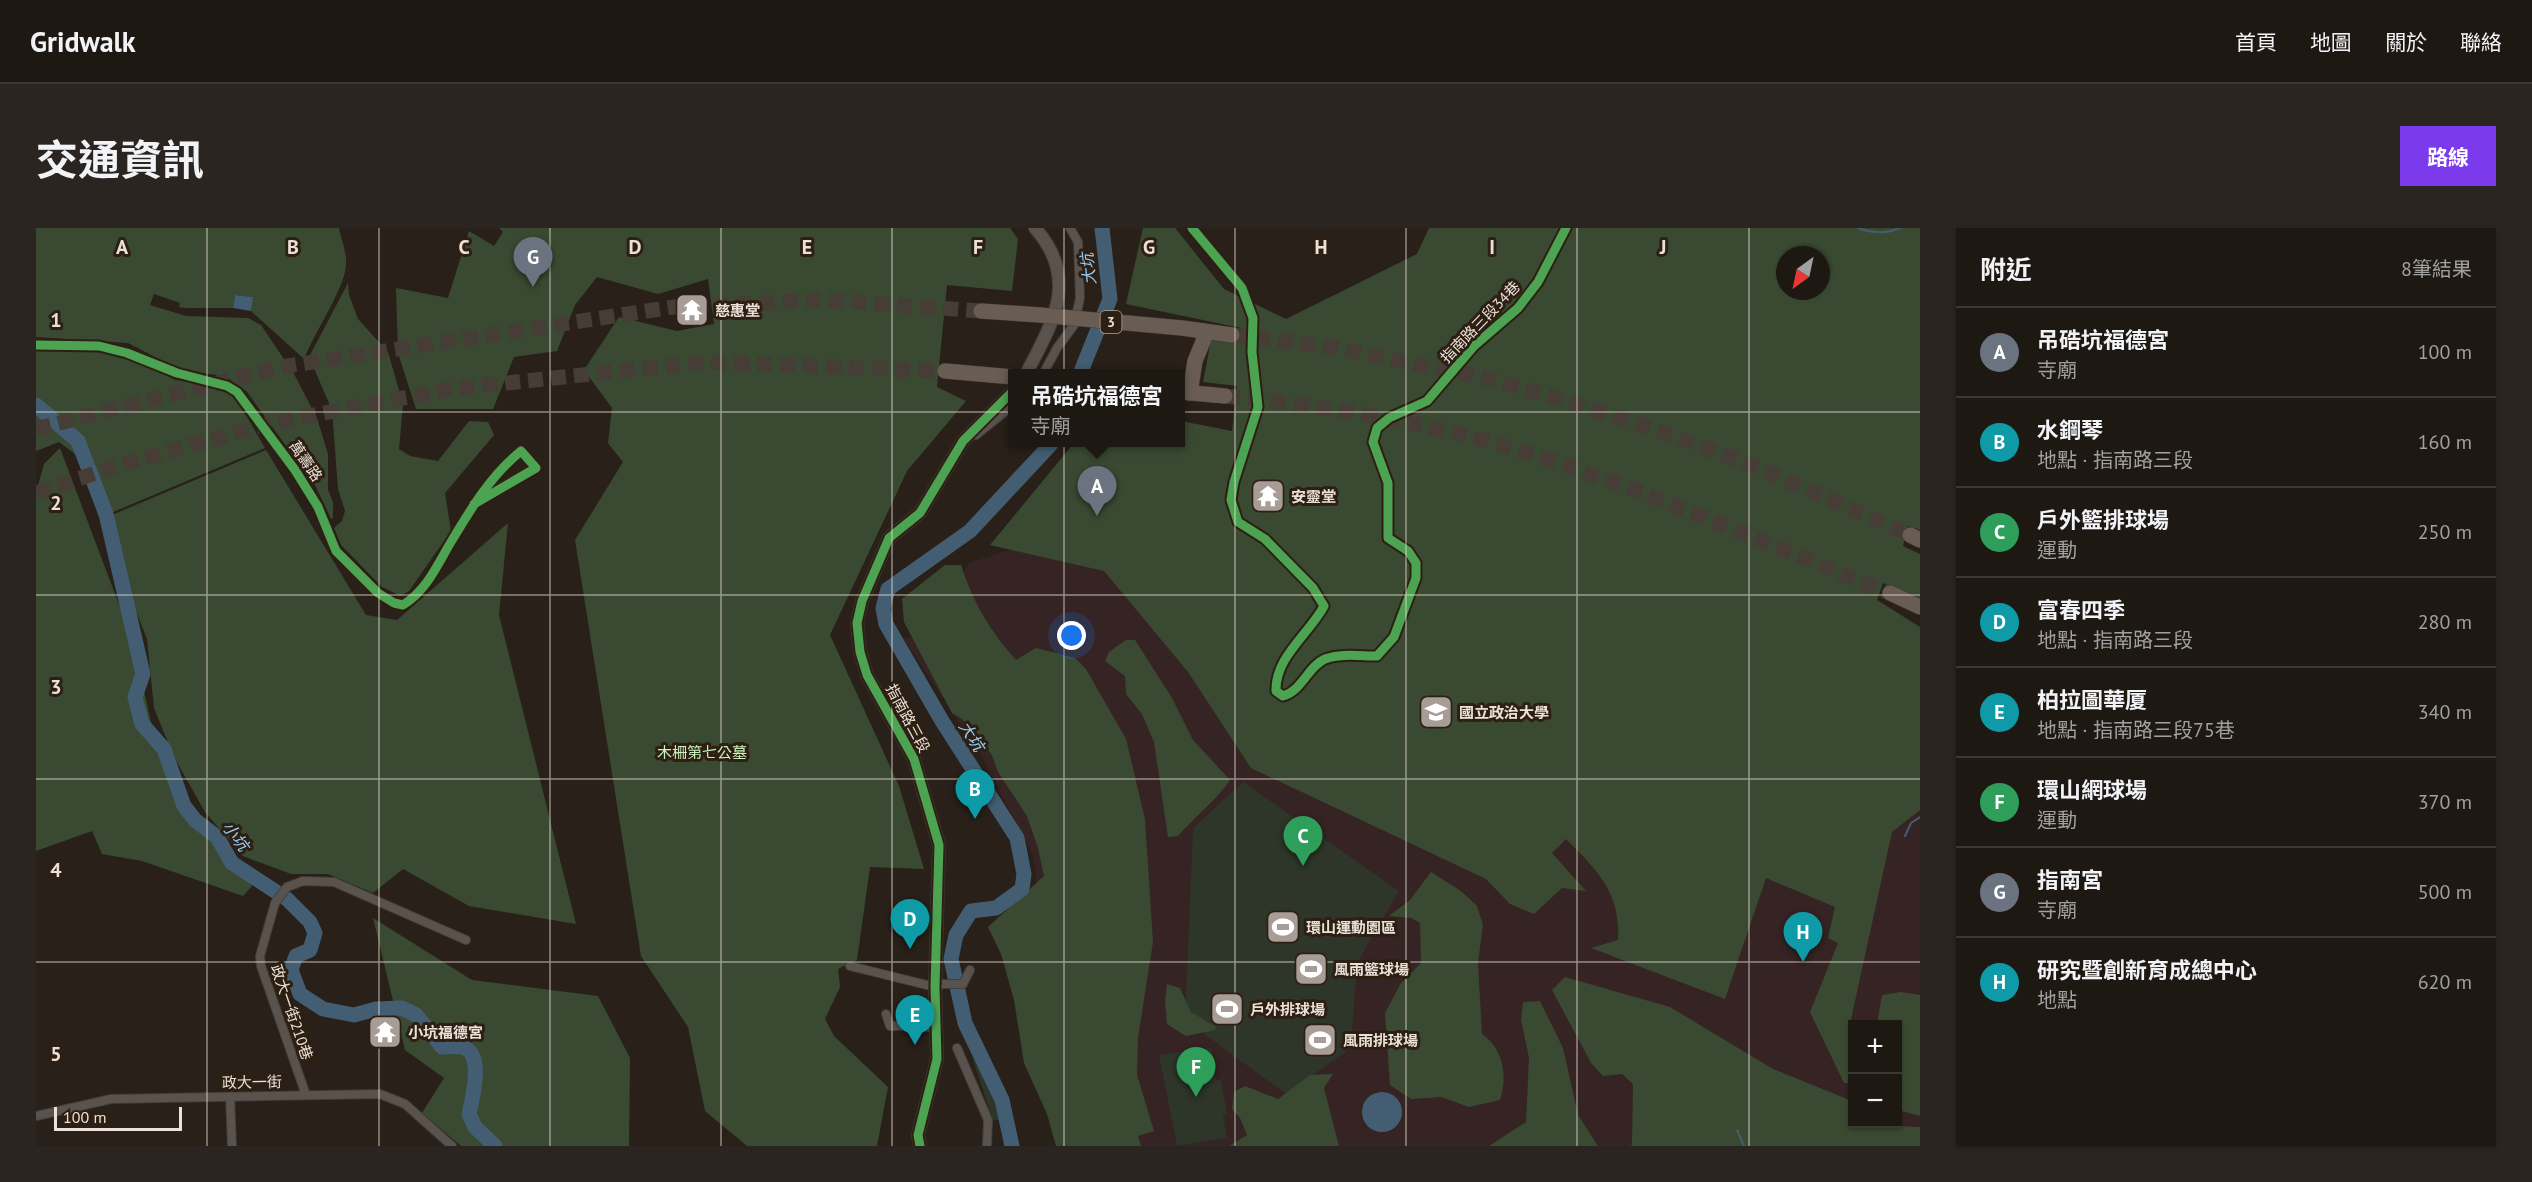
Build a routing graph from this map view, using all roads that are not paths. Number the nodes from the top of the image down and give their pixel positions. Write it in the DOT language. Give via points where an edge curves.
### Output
graph roads {
  1 [pos="1035,228"];
  2 [pos="1070,228"];
  3 [pos="1192,228"];
  4 [pos="1566,228"];
  5 [pos="981,311"];
  6 [pos="1207,332"];
  7 [pos="1232,336"];
  8 [pos="36,345"];
  9 [pos="1029,369"];
  10 [pos="1046,369"];
  11 [pos="952,371"];
  12 [pos="1008,376"];
  13 [pos="1186,392"];
  14 [pos="1008,396"];
  15 [pos="1225,396"];
  16 [pos="1008,409"];
  17 [pos="954,455"];
  18 [pos="474,504"];
  19 [pos="1890,593"];
  20 [pos="1920,607"];
  21 [pos="466,940"];
  22 [pos="850,966"];
  23 [pos="970,970"];
  24 [pos="939,985"];
  25 [pos="886,1014"];
  26 [pos="936,1029"];
  27 [pos="957,1048"];
  28 [pos="306,1095"];
  29 [pos="230,1096"];
  30 [pos="36,1116"];
  31 [pos="232,1146"];
  32 [pos="452,1146"];
  33 [pos="920,1146"];
  34 [pos="987,1146"];
  1 -- 9 [label="street" via="1054,255 1059,301"];
  2 -- 10 [label="street" via="1078,243 1080,298 1074,325"];
  3 -- 4 [label="street, 指南路三段34巷" via="1242,288 1253,318 1258,407 1234,482 1231,500 1238,522 1265,539 1313,588 1324,606 1289,653 1276,679 1276,691 1283,696 1291,693 1323,660 1336,656 1377,656 1394,638 1416,578 1416,563 1408,551 1388,538 1388,483 1373,442 1377,428 1389,418 1427,401 1474,346 1518,308 1538,282"];
  5 -- 6 [label="highway, 3, bridge"];
  6 -- 7 [label="highway, 3"];
  6 -- 13 [label="highway"];
  8 -- 18 [label="street, 萬壽路" via="99,346 237,392 295,470 318,507 336,551 378,593 394,603 403,605 421,592"];
  11 -- 12 [label="highway"];
  13 -- 15 [label="highway"];
  14 -- 17 [label="street, 指南路三段"];
  16 -- 17 [label="street"];
  17 -- 24 [label="street, 指南路三段" via="920,513 889,538 856,623 867,675 914,759 939,845"];
  18 -- 18 [label="street, 萬壽路" via="505,486 536,468 521,451 493,478"];
  19 -- 20 [label="highway"];
  21 -- 28 [label="street, 政大一街210巷" via="334,882 303,881 284,890 275,903 260,956 261,966"];
  22 -- 24 [label="street"];
  23 -- 24 [label="street" via="970,977 963,984"];
  24 -- 26 [label="street, 指南路三段"];
  25 -- 26 [label="street" via="890,1026"];
  26 -- 33 [label="street, 指南路三段" via="937,1059 918,1135"];
  27 -- 34 [label="street" via="988,1120"];
  28 -- 29 [label="street, 政大一街"];
  28 -- 32 [label="street, 政大一街" via="393,1097"];
  29 -- 30 [label="street, 政大一街" via="111,1099"];
  29 -- 31 [label="street"];
}
